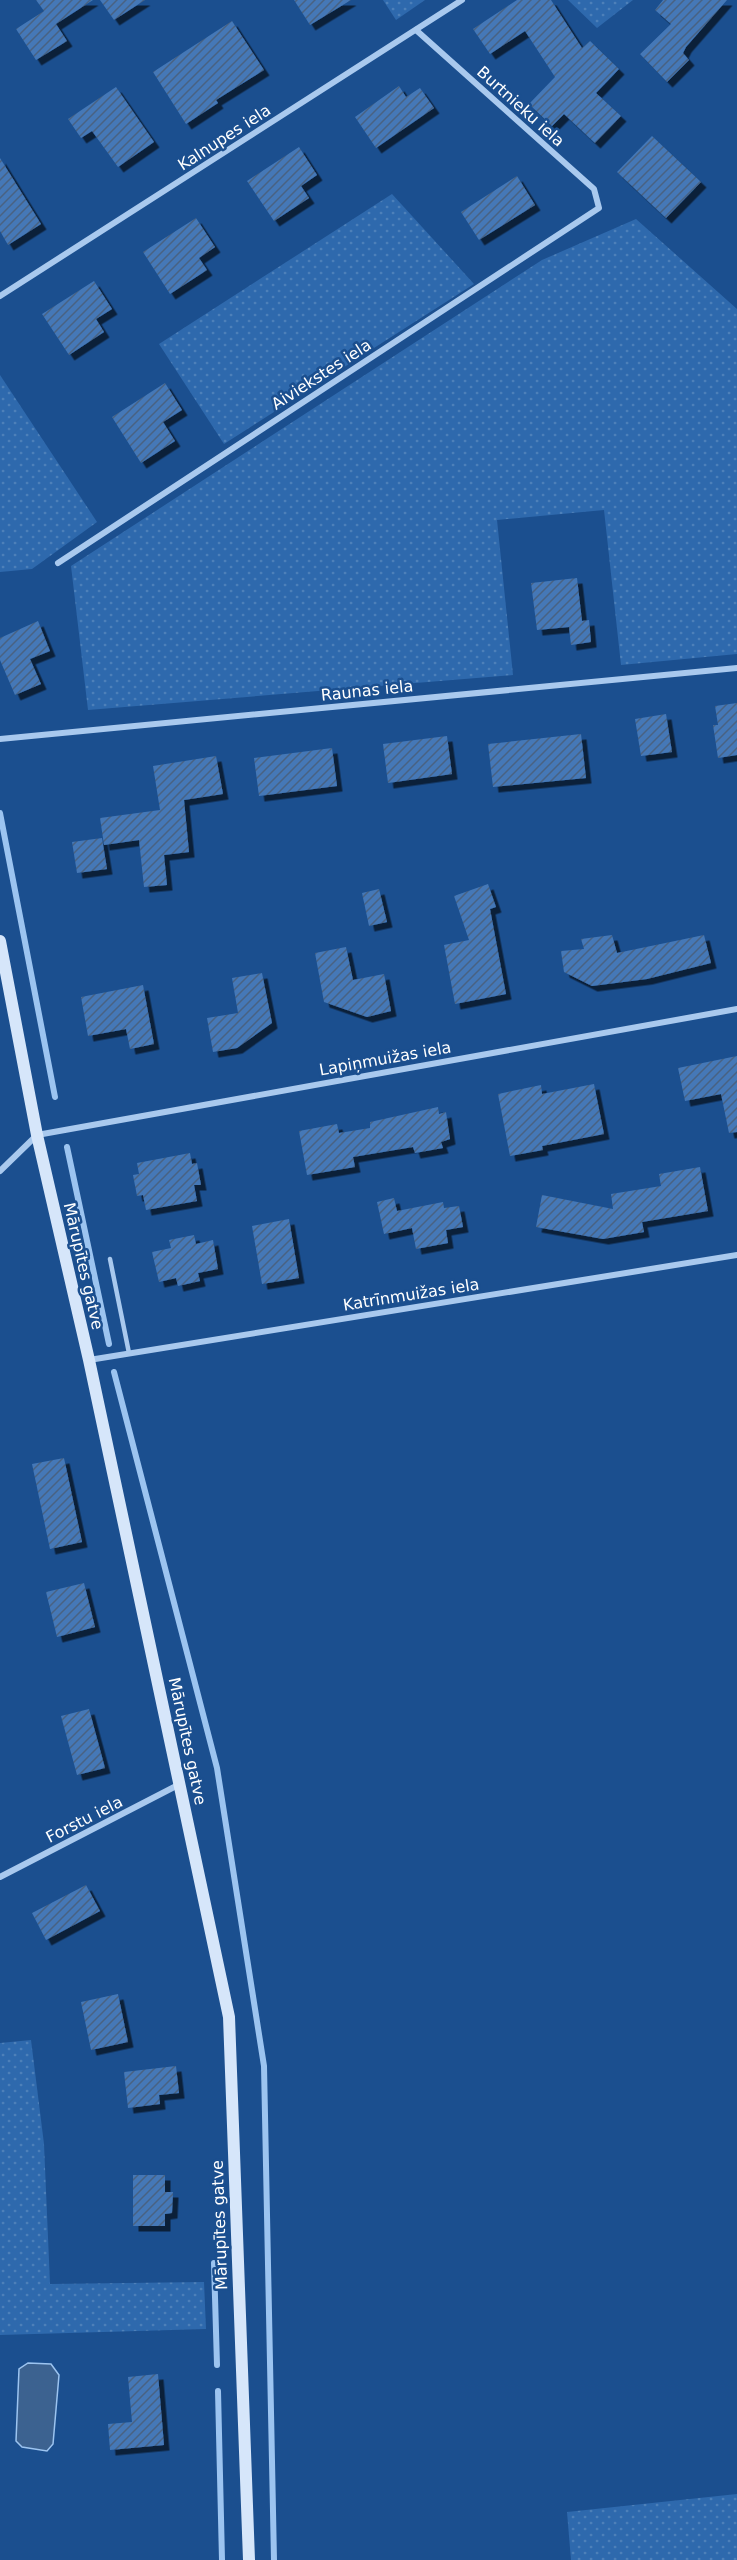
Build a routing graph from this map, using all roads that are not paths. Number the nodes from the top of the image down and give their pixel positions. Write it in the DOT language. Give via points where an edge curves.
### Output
graph roads {
  1 [pos="462,0"];
  2 [pos="416,30"];
  3 [pos="599,208"];
  4 [pos="0,296"];
  5 [pos="58,563"];
  6 [pos="737,668"];
  7 [pos="0,739"];
  8 [pos="0,941"];
  9 [pos="737,1009"];
  10 [pos="38,1135"];
  11 [pos="0,1171"];
  12 [pos="737,1255"];
  13 [pos="110,1259"];
  14 [pos="129,1353"];
  15 [pos="89,1360"];
  16 [pos="180,1784"];
  17 [pos="0,1878"];
  18 [pos="249,2560"];
  1 -- 2 [label="street, Kalnupes iela"];
  2 -- 3 [label="street, Burtnieku iela" via="594,189"];
  2 -- 4 [label="street, Kalnupes iela"];
  3 -- 5 [label="street, Aiviekstes iela"];
  6 -- 7 [label="street, Raunas iela"];
  8 -- 10 [label="street, Mārupītes gatve"];
  9 -- 10 [label="street, Lapiņmuižas iela"];
  10 -- 11 [label="street"];
  10 -- 15 [label="street, Mārupītes gatve"];
  12 -- 14 [label="street, Katrīnmuižas iela"];
  13 -- 14 [label="lane"];
  14 -- 15 [label="street, Katrīnmuižas iela"];
  15 -- 16 [label="street, Mārupītes gatve"];
  16 -- 17 [label="street, Forstu iela"];
  16 -- 18 [label="street, Mārupītes gatve" via="229,2017"];
}
